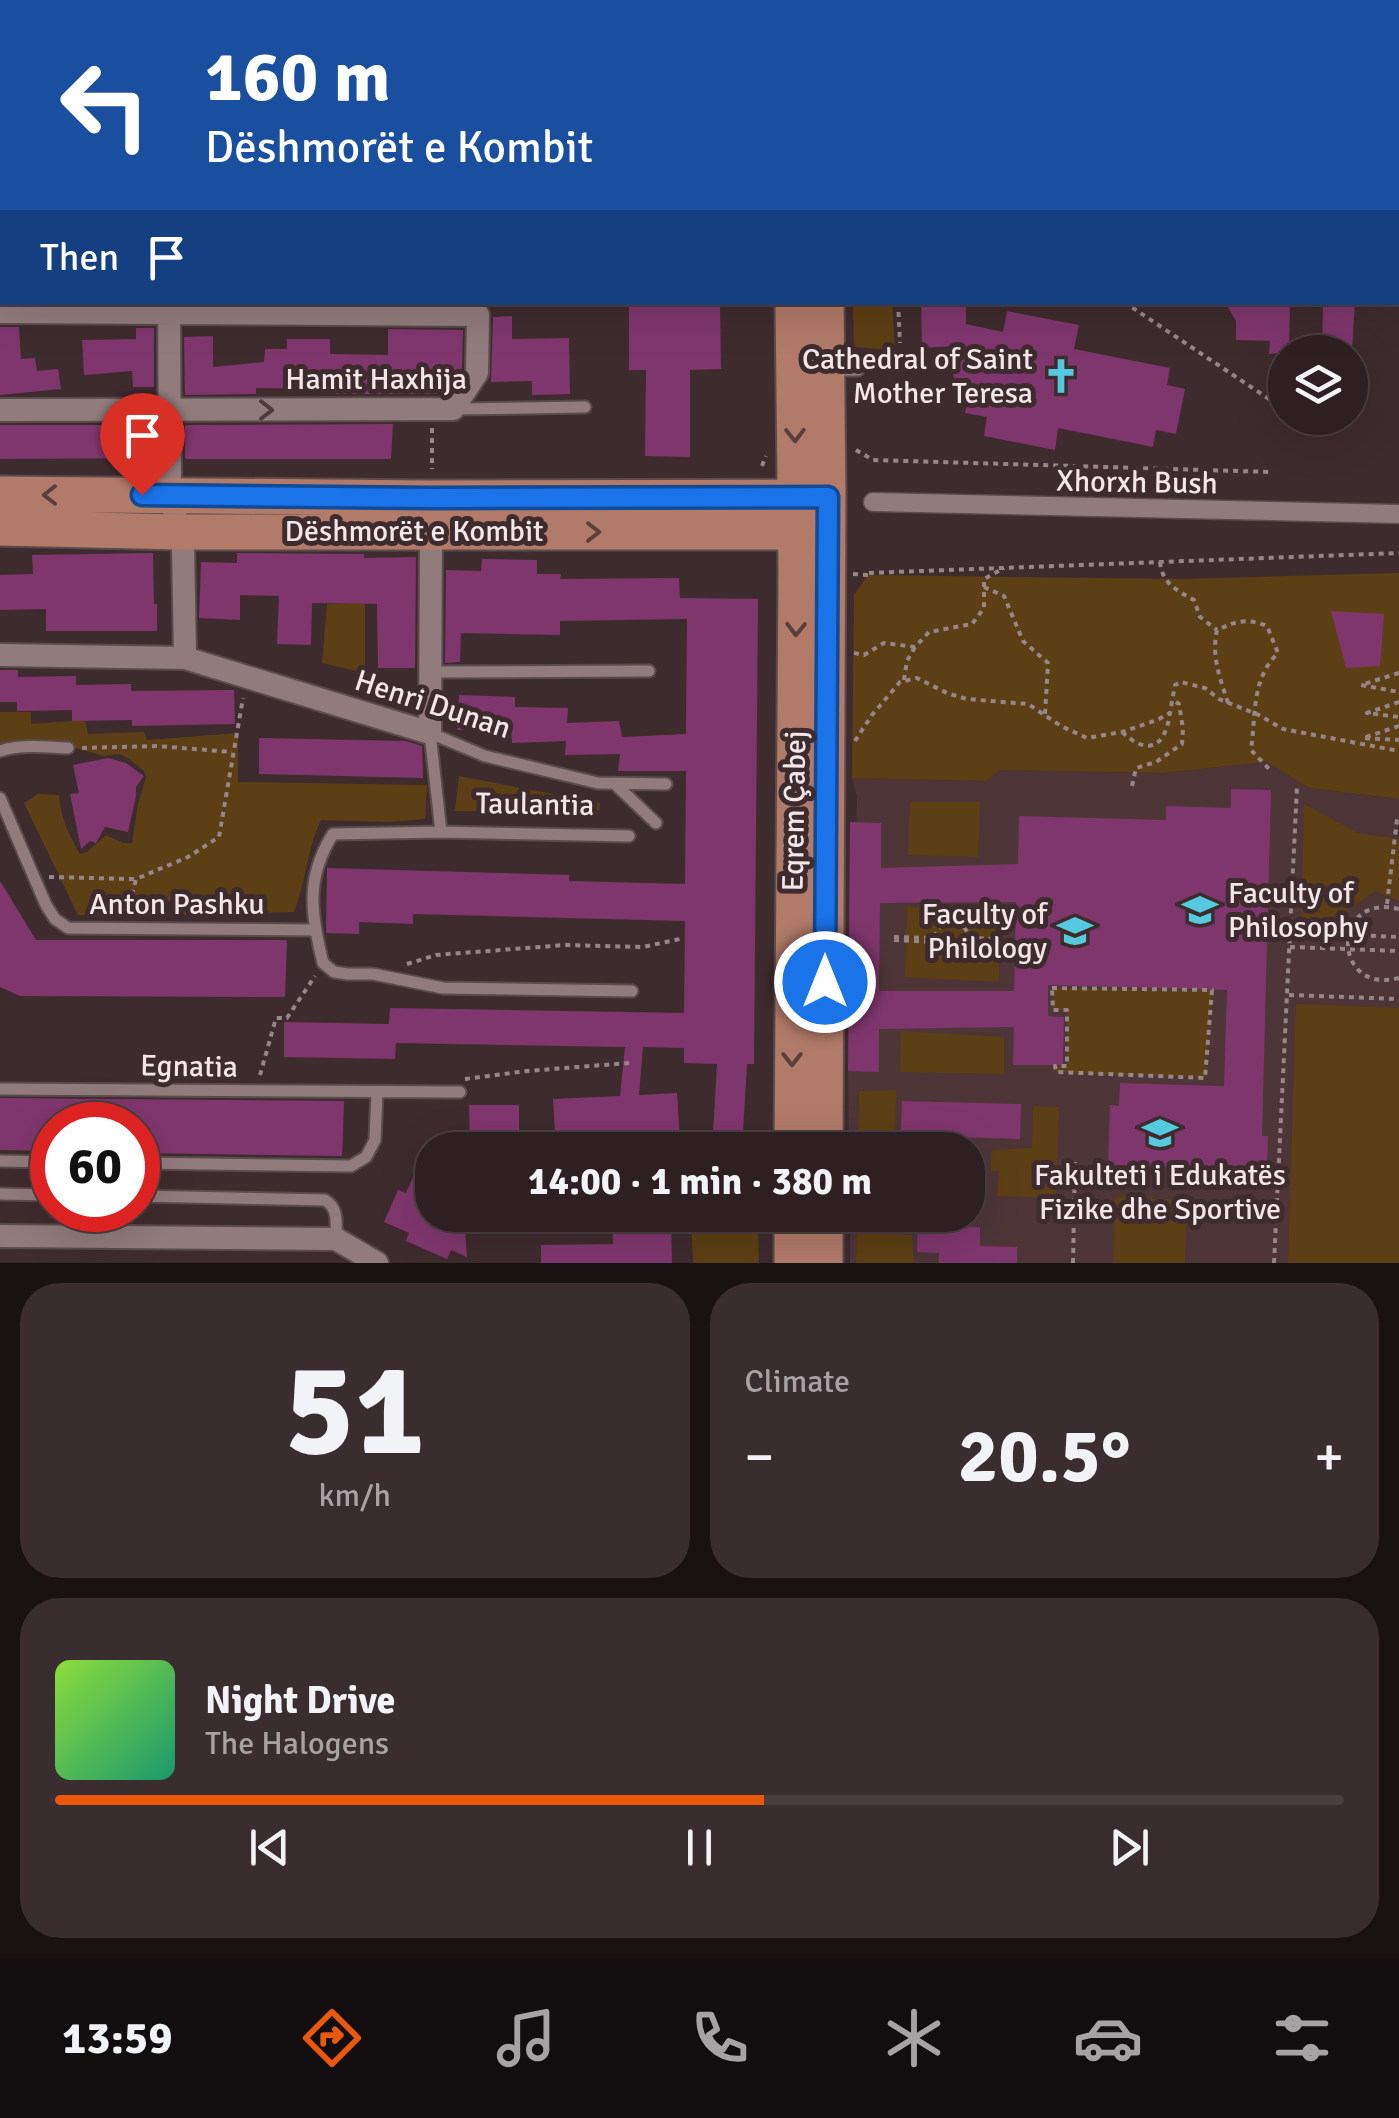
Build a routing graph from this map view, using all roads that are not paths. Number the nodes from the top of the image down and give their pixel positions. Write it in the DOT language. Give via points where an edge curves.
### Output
graph roads {
  1 [pos="793,305"];
  2 [pos="827,305"];
  3 [pos="168,308"];
  4 [pos="330,309"];
  5 [pos="0,312"];
  6 [pos="585,407"];
  7 [pos="442,409"];
  8 [pos="0,410"];
  9 [pos="168,410"];
  10 [pos="0,494"];
  11 [pos="170,495"];
  12 [pos="873,502"];
  13 [pos="812,514"];
  14 [pos="1399,514"];
  15 [pos="430,515"];
  16 [pos="0,528"];
  17 [pos="182,538"];
  18 [pos="0,655"];
  19 [pos="185,658"];
  20 [pos="649,671"];
  21 [pos="430,672"];
  22 [pos="430,733"];
  23 [pos="68,748"];
  24 [pos="0,751"];
  25 [pos="614,783"];
  26 [pos="666,784"];
  27 [pos="0,798"];
  28 [pos="656,823"];
  29 [pos="440,832"];
  30 [pos="628,836"];
  31 [pos="314,930"];
  32 [pos="632,990"];
  33 [pos="0,1089"];
  34 [pos="377,1092"];
  35 [pos="460,1092"];
  36 [pos="793,1132"];
  37 [pos="824,1132"];
  38 [pos="0,1160"];
  39 [pos="30,1161"];
  40 [pos="160,1163"];
  41 [pos="0,1194"];
  42 [pos="30,1195"];
  43 [pos="160,1196"];
  44 [pos="792,1232"];
  45 [pos="824,1232"];
  46 [pos="0,1236"];
  47 [pos="336,1239"];
  48 [pos="376,1263"];
  49 [pos="792,1263"];
  50 [pos="824,1263"];
  1 -- 13 [label="main road, one-way"];
  2 -- 13 [label="main road" via="843,370"];
  3 -- 4 [label="street"];
  3 -- 5 [label="street"];
  3 -- 9 [label="street"];
  4 -- 7 [label="street" via="478,315 478,373"];
  6 -- 7 [label="lane, Hamit Haxhija"];
  9 -- 7 [label="street, Hamit Haxhija, one-way"];
  8 -- 9 [label="street, Hamit Haxhija"];
  9 -- 11 [label="street"];
  11 -- 10 [label="main road, Dëshmorët e Kombit, one-way"];
  11 -- 15 [label="main road, Dëshmorët e Kombit"];
  11 -- 17 [label="street"];
  12 -- 14 [label="street, Xhorxh Bush"];
  13 -- 15 [label="main road, Dëshmorët e Kombit"];
  13 -- 36 [label="main road, Eqrem Çabej, one-way"];
  13 -- 37 [label="main road, Eqrem Çabej"];
  15 -- 17 [label="main road, Dëshmorët e Kombit"];
  15 -- 21 [label="street, Taulantia"];
  16 -- 17 [label="main road, Dëshmorët e Kombit"];
  17 -- 19 [label="street"];
  18 -- 19 [label="street, Henri Dunan"];
  19 -- 22 [label="street, Henri Dunan"];
  20 -- 21 [label="lane"];
  21 -- 22 [label="street, Taulantia"];
  22 -- 25 [label="lane, Henri Dunan" via="486,756"];
  22 -- 29 [label="lane, Taulantia"];
  23 -- 24 [label="lane"];
  25 -- 26 [label="lane, Henri Dunan"];
  25 -- 28 [label="lane"];
  27 -- 31 [label="lane, Anton Pashku" via="55,919 68,928"];
  29 -- 30 [label="lane, Taulantia"];
  29 -- 31 [label="lane" via="334,834 316,868"];
  31 -- 32 [label="lane" via="323,964 334,972 443,988"];
  33 -- 34 [label="lane, Egnatia"];
  34 -- 35 [label="lane, Egnatia"];
  34 -- 40 [label="lane" via="375,1140 350,1166"];
  38 -- 39 [label="lane"];
  41 -- 42 [label="lane"];
  43 -- 47 [label="lane" via="325,1200 334,1210"];
  44 -- 49 [label="main road"];
  45 -- 50 [label="main road"];
  46 -- 47 [label="street"];
  47 -- 48 [label="street"];
}
